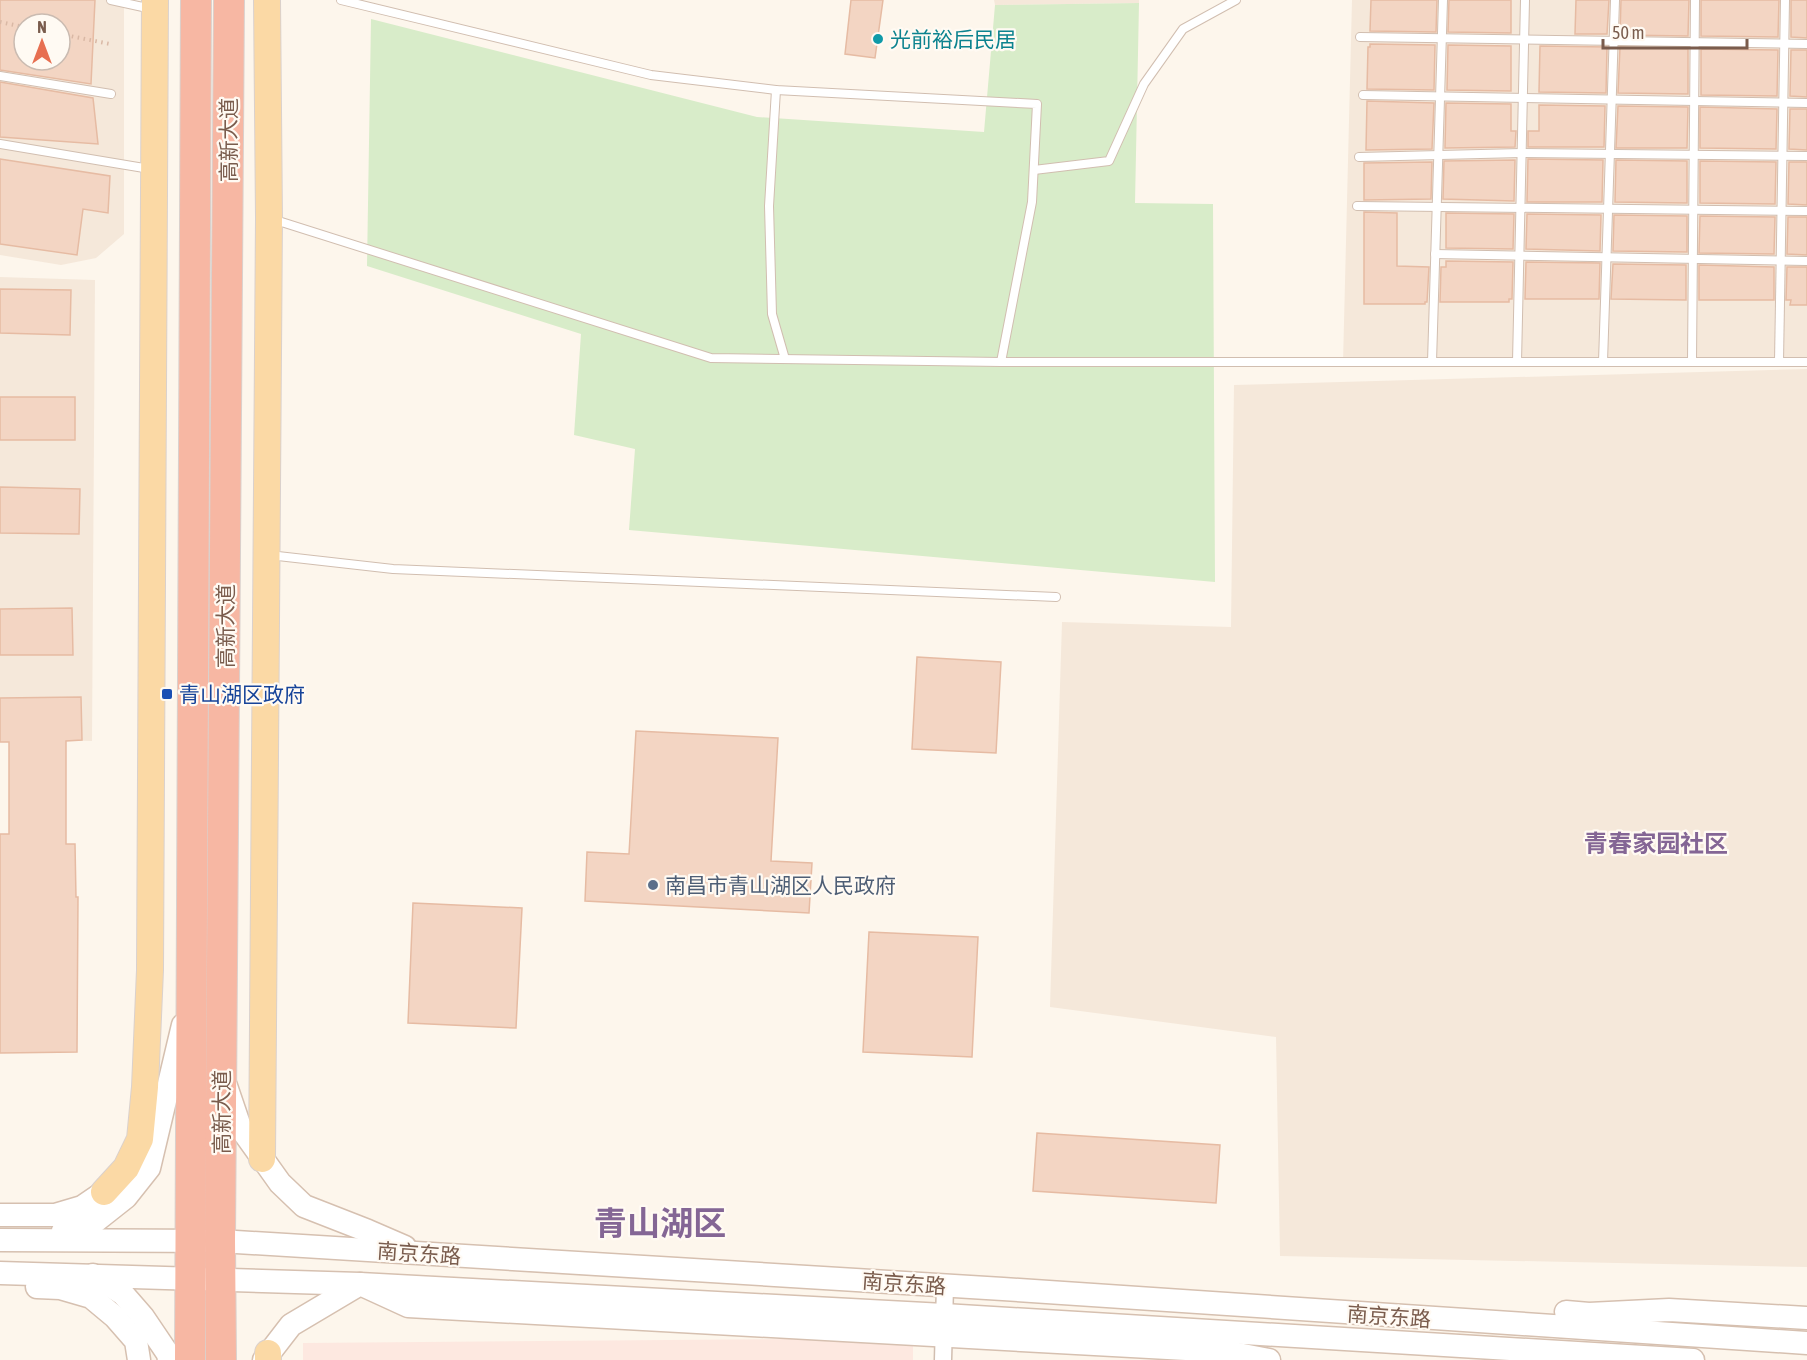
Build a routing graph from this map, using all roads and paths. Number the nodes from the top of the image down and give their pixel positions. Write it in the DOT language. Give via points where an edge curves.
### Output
graph roads {
  1 [pos="111,0"];
  2 [pos="196,0"];
  3 [pos="229,0"];
  4 [pos="267,0"];
  5 [pos="341,0"];
  6 [pos="1236,0"];
  7 [pos="1443,0"];
  8 [pos="1525,0"];
  9 [pos="1615,0"];
  10 [pos="1695,0"];
  11 [pos="1785,0"];
  12 [pos="155,5"];
  13 [pos="72,36"];
  14 [pos="1360,37"];
  15 [pos="1442,38"];
  16 [pos="1524,39"];
  17 [pos="1614,41"];
  18 [pos="1695,43"];
  19 [pos="110,44"];
  20 [pos="1784,44"];
  21 [pos="1807,44"];
  22 [pos="0,76"];
  23 [pos="776,90"];
  24 [pos="111,94"];
  25 [pos="1363,95"];
  26 [pos="1440,96"];
  27 [pos="1523,98"];
  28 [pos="1612,99"];
  29 [pos="1694,101"];
  30 [pos="1783,103"];
  31 [pos="1807,103"];
  32 [pos="0,144"];
  33 [pos="1438,153"];
  34 [pos="1521,153"];
  35 [pos="1610,154"];
  36 [pos="1694,155"];
  37 [pos="1782,156"];
  38 [pos="1807,156"];
  39 [pos="1359,157"];
  40 [pos="154,169"];
  41 [pos="1034,170"];
  42 [pos="1357,206"];
  43 [pos="1437,207"];
  44 [pos="1520,207"];
  45 [pos="1608,209"];
  46 [pos="1694,210"];
  47 [pos="1781,211"];
  48 [pos="1807,211"];
  49 [pos="269,218"];
  50 [pos="1435,254"];
  51 [pos="1519,256"];
  52 [pos="1606,258"];
  53 [pos="1693,259"];
  54 [pos="1780,261"];
  55 [pos="1807,261"];
  56 [pos="785,359"];
  57 [pos="1001,362"];
  58 [pos="1432,362"];
  59 [pos="1517,362"];
  60 [pos="1603,362"];
  61 [pos="1692,362"];
  62 [pos="1779,362"];
  63 [pos="1807,362"];
  64 [pos="265,555"];
  65 [pos="1056,597"];
  66 [pos="191,992"];
  67 [pos="222,1075"];
  68 [pos="262,1160"];
  69 [pos="104,1192"];
  70 [pos="0,1215"];
  71 [pos="5,1240"];
  72 [pos="206,1240"];
  73 [pos="418,1253"];
  74 [pos="652,1267"];
  75 [pos="0,1273"];
  76 [pos="91,1274"];
  77 [pos="191,1277"];
  78 [pos="220,1279"];
  79 [pos="360,1284"];
  80 [pos="0,1286"];
  81 [pos="945,1286"];
  82 [pos="1224,1305"];
  83 [pos="1589,1314"];
  84 [pos="1807,1318"];
  85 [pos="944,1325"];
  86 [pos="1680,1335"];
  87 [pos="1807,1343"];
  88 [pos="1222,1347"];
  89 [pos="267,1358"];
  90 [pos="140,1360"];
  91 [pos="169,1360"];
  92 [pos="190,1360"];
  93 [pos="221,1360"];
  94 [pos="943,1360"];
  95 [pos="1269,1360"];
  96 [pos="1693,1360"];
  1 -- 12 [label="lane"];
  2 -- 66 [label="highway, 高新大道"];
  3 -- 67 [label="highway, 高新大道"];
  4 -- 49 [label="main road"];
  5 -- 23 [label="lane" via="651,75"];
  6 -- 41 [label="lane" via="1183,29 1144,84 1109,161"];
  7 -- 15 [label="lane"];
  8 -- 16 [label="lane"];
  9 -- 17 [label="lane"];
  10 -- 18 [label="lane"];
  11 -- 20 [label="lane"];
  12 -- 40 [label="main road"];
  13 -- 19 [label="path"];
  14 -- 15 [label="lane"];
  15 -- 16 [label="lane"];
  15 -- 26 [label="lane"];
  16 -- 17 [label="lane"];
  16 -- 27 [label="lane"];
  17 -- 18 [label="lane"];
  17 -- 28 [label="lane"];
  18 -- 20 [label="lane"];
  18 -- 29 [label="lane"];
  20 -- 21 [label="lane"];
  20 -- 30 [label="lane"];
  22 -- 24 [label="lane"];
  23 -- 41 [label="lane" via="1037,104"];
  23 -- 56 [label="lane" via="769,206 772,314"];
  25 -- 26 [label="lane"];
  26 -- 27 [label="lane"];
  26 -- 33 [label="lane"];
  27 -- 28 [label="lane"];
  27 -- 34 [label="lane"];
  28 -- 29 [label="lane"];
  28 -- 35 [label="lane"];
  29 -- 30 [label="lane"];
  29 -- 36 [label="lane"];
  30 -- 31 [label="lane"];
  30 -- 37 [label="lane"];
  32 -- 40 [label="lane"];
  33 -- 34 [label="lane"];
  33 -- 39 [label="lane"];
  33 -- 43 [label="lane"];
  34 -- 35 [label="lane"];
  34 -- 44 [label="lane"];
  35 -- 36 [label="lane"];
  35 -- 45 [label="lane"];
  36 -- 37 [label="lane"];
  36 -- 46 [label="lane"];
  37 -- 38 [label="lane"];
  37 -- 47 [label="lane"];
  40 -- 69 [label="main road" via="150,970 145,1087 140,1139 126,1168"];
  41 -- 57 [label="lane" via="1032,202"];
  42 -- 43 [label="lane"];
  43 -- 44 [label="lane"];
  43 -- 50 [label="lane"];
  44 -- 45 [label="lane"];
  44 -- 51 [label="lane"];
  45 -- 46 [label="lane"];
  45 -- 52 [label="lane"];
  46 -- 47 [label="lane"];
  46 -- 53 [label="lane"];
  47 -- 48 [label="lane"];
  47 -- 54 [label="lane"];
  49 -- 56 [label="lane" via="711,358"];
  49 -- 64 [label="main road"];
  50 -- 51 [label="lane"];
  50 -- 58 [label="lane"];
  51 -- 52 [label="lane"];
  51 -- 59 [label="lane"];
  52 -- 53 [label="lane"];
  52 -- 60 [label="lane"];
  53 -- 54 [label="lane"];
  53 -- 61 [label="lane"];
  54 -- 55 [label="lane"];
  54 -- 62 [label="lane"];
  56 -- 57 [label="lane"];
  57 -- 58 [label="lane"];
  58 -- 59 [label="lane"];
  59 -- 60 [label="lane"];
  60 -- 61 [label="lane"];
  61 -- 62 [label="lane"];
  62 -- 63 [label="lane"];
  64 -- 65 [label="lane" via="393,569"];
  64 -- 68 [label="main road"];
  66 -- 71 [label="main road" via="149,1168 126,1197 88,1227"];
  66 -- 72 [label="highway, 高新大道"];
  67 -- 68 [label="main road" via="240,1127"];
  67 -- 72 [label="highway, 高新大道"];
  68 -- 73 [label="main road" via="304,1206"];
  69 -- 70 [label="main road" via="82,1207 55,1215"];
  71 -- 72 [label="main road, 南京东路"];
  72 -- 73 [label="main road, 南京东路"];
  72 -- 77 [label="highway, 高新大道"];
  72 -- 78 [label="highway, 高新大道"];
  73 -- 74 [label="main road, 南京东路"];
  74 -- 81 [label="main road, 南京东路"];
  74 -- 83 [label="main road" via="703,1257"];
  75 -- 76 [label="main road, 南京东路"];
  76 -- 77 [label="main road, 南京东路"];
  76 -- 91 [label="main road" via="123,1294 143,1317"];
  77 -- 78 [label="main road, 南京东路"];
  77 -- 92 [label="highway, 高新大道"];
  78 -- 79 [label="main road, 南京东路"];
  78 -- 93 [label="highway, 高新大道"];
  79 -- 85 [label="main road, 南京东路"];
  79 -- 89 [label="main road" via="291,1325"];
  80 -- 90 [label="main road" via="60,1287 91,1297 136,1341"];
  81 -- 82 [label="main road, 南京东路"];
  81 -- 85 [label="street"];
  82 -- 86 [label="main road, 南京东路"];
  82 -- 88 [label="street"];
  83 -- 84 [label="main road" via="1669,1311"];
  83 -- 86 [label="street"];
  85 -- 88 [label="main road, 南京东路"];
  85 -- 94 [label="street"];
  86 -- 87 [label="main road, 南京东路"];
  88 -- 95 [label="main road"];
  88 -- 96 [label="main road, 南京东路"];
}
